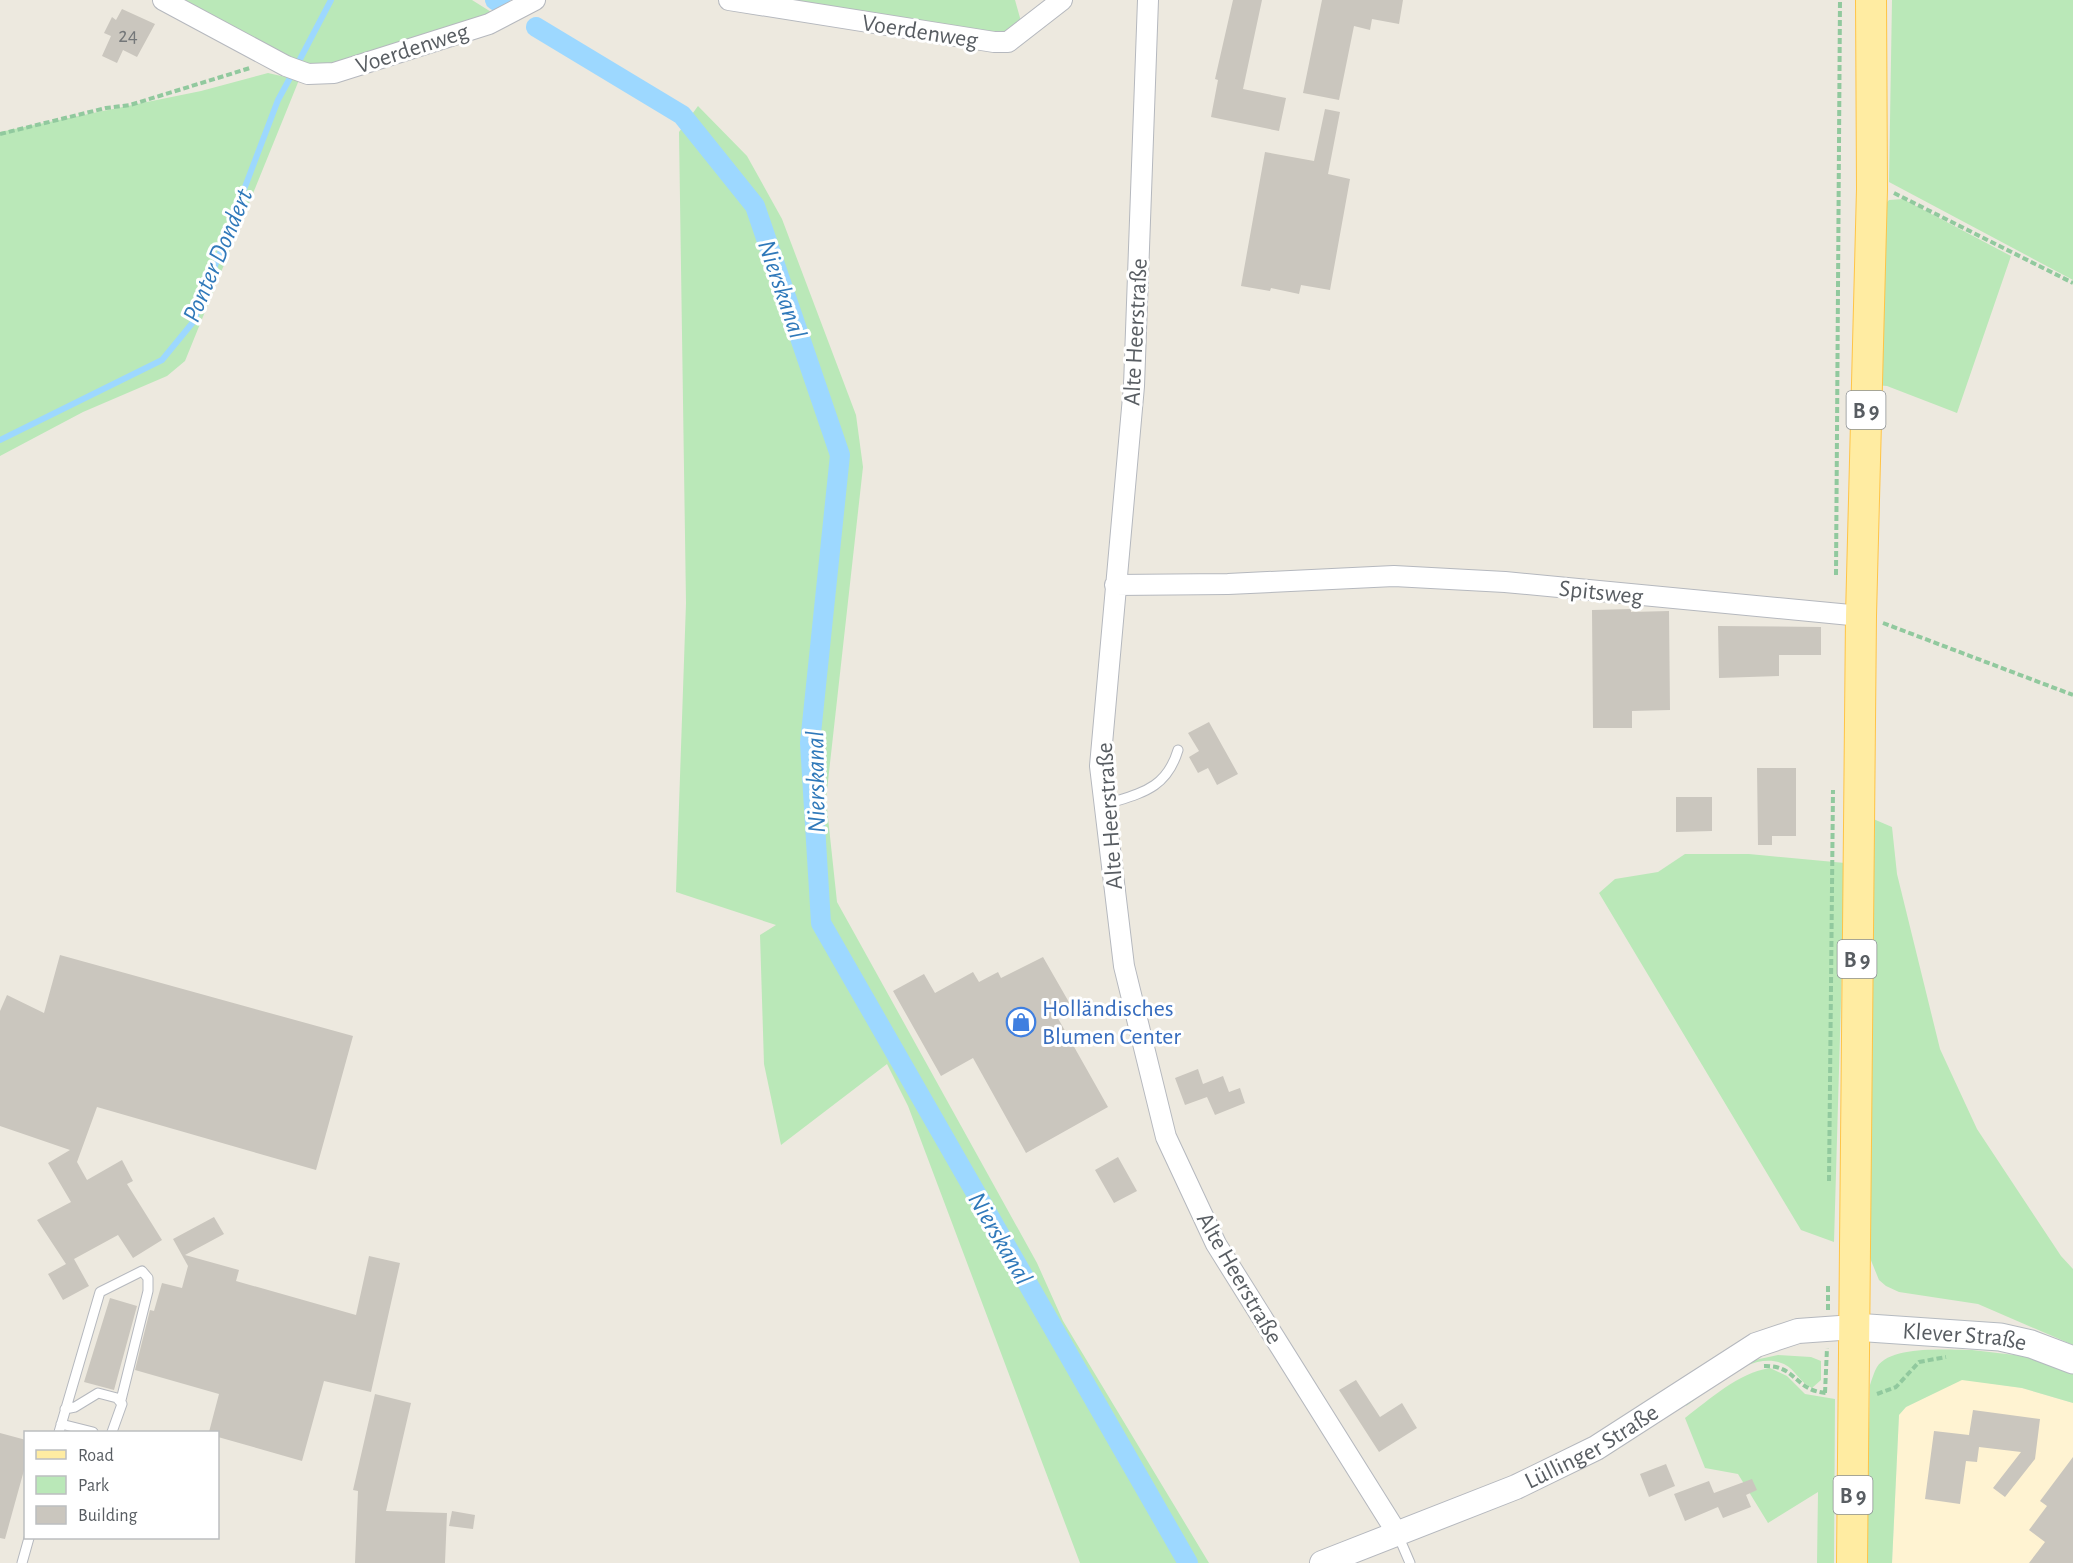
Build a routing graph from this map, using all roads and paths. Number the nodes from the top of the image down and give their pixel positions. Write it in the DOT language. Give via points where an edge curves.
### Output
graph roads {
  1 [pos="163,0"];
  2 [pos="535,0"];
  3 [pos="729,0"];
  4 [pos="1062,0"];
  5 [pos="1148,0"];
  6 [pos="1871,0"];
  7 [pos="280,63"];
  8 [pos="0,134"];
  9 [pos="1872,189"];
  10 [pos="2073,283"];
  11 [pos="1115,585"];
  12 [pos="1861,616"];
  13 [pos="2073,695"];
  14 [pos="1178,750"];
  15 [pos="1104,805"];
  16 [pos="1854,1327"];
  17 [pos="1947,1357"];
  18 [pos="2073,1360"];
  19 [pos="1777,1365"];
  20 [pos="1855,1394"];
  21 [pos="121,1400"];
  22 [pos="65,1409"];
  23 [pos="60,1428"];
  24 [pos="85,1431"];
  25 [pos="112,1431"];
  26 [pos="1397,1533"];
  27 [pos="29,1539"];
  28 [pos="22,1563"];
  29 [pos="1322,1563"];
  30 [pos="1410,1563"];
  31 [pos="1852,1563"];
  1 -- 7 [label="street, Voerdenweg"];
  2 -- 7 [label="street, Voerdenweg" via="489,24 334,73 308,74"];
  3 -- 4 [label="street, Voerdenweg" via="1008,42"];
  5 -- 11 [label="street, Alte Heerstraße" via="1134,386"];
  6 -- 9 [label="main road, B 9"];
  7 -- 8 [label="path" via="130,105"];
  9 -- 10 [label="path" via="1898,193"];
  9 -- 12 [label="main road, B 9"];
  11 -- 12 [label="street, Spitsweg" via="1394,576 1505,582"];
  11 -- 15 [label="street, Alte Heerstraße" via="1100,766"];
  12 -- 13 [label="path"];
  12 -- 16 [label="main road, B 9"];
  14 -- 15 [label="lane" via="1167,776 1153,788"];
  15 -- 26 [label="street, Alte Heerstraße" via="1124,966 1166,1137 1216,1244"];
  16 -- 18 [label="main road, Klever Straße" via="2000,1337"];
  16 -- 20 [label="main road, B 9"];
  16 -- 26 [label="street, Lüllinger Straße" via="1798,1331 1756,1345 1596,1448 1516,1487"];
  17 -- 20 [label="path" via="1919,1362 1896,1388 1882,1394"];
  19 -- 20 [label="path" via="1812,1392"];
  20 -- 31 [label="main road, B 9"];
  21 -- 22 [label="lane" via="98,1393"];
  21 -- 22 [label="lane" via="148,1291 148,1278 142,1272 100,1292"];
  21 -- 25 [label="lane"];
  22 -- 23 [label="lane"];
  23 -- 24 [label="lane"];
  26 -- 29 [label="street, Lüllinger Straße"];
  26 -- 30 [label="lane, Alte Heerstraße"];
  27 -- 28 [label="lane"];
}
